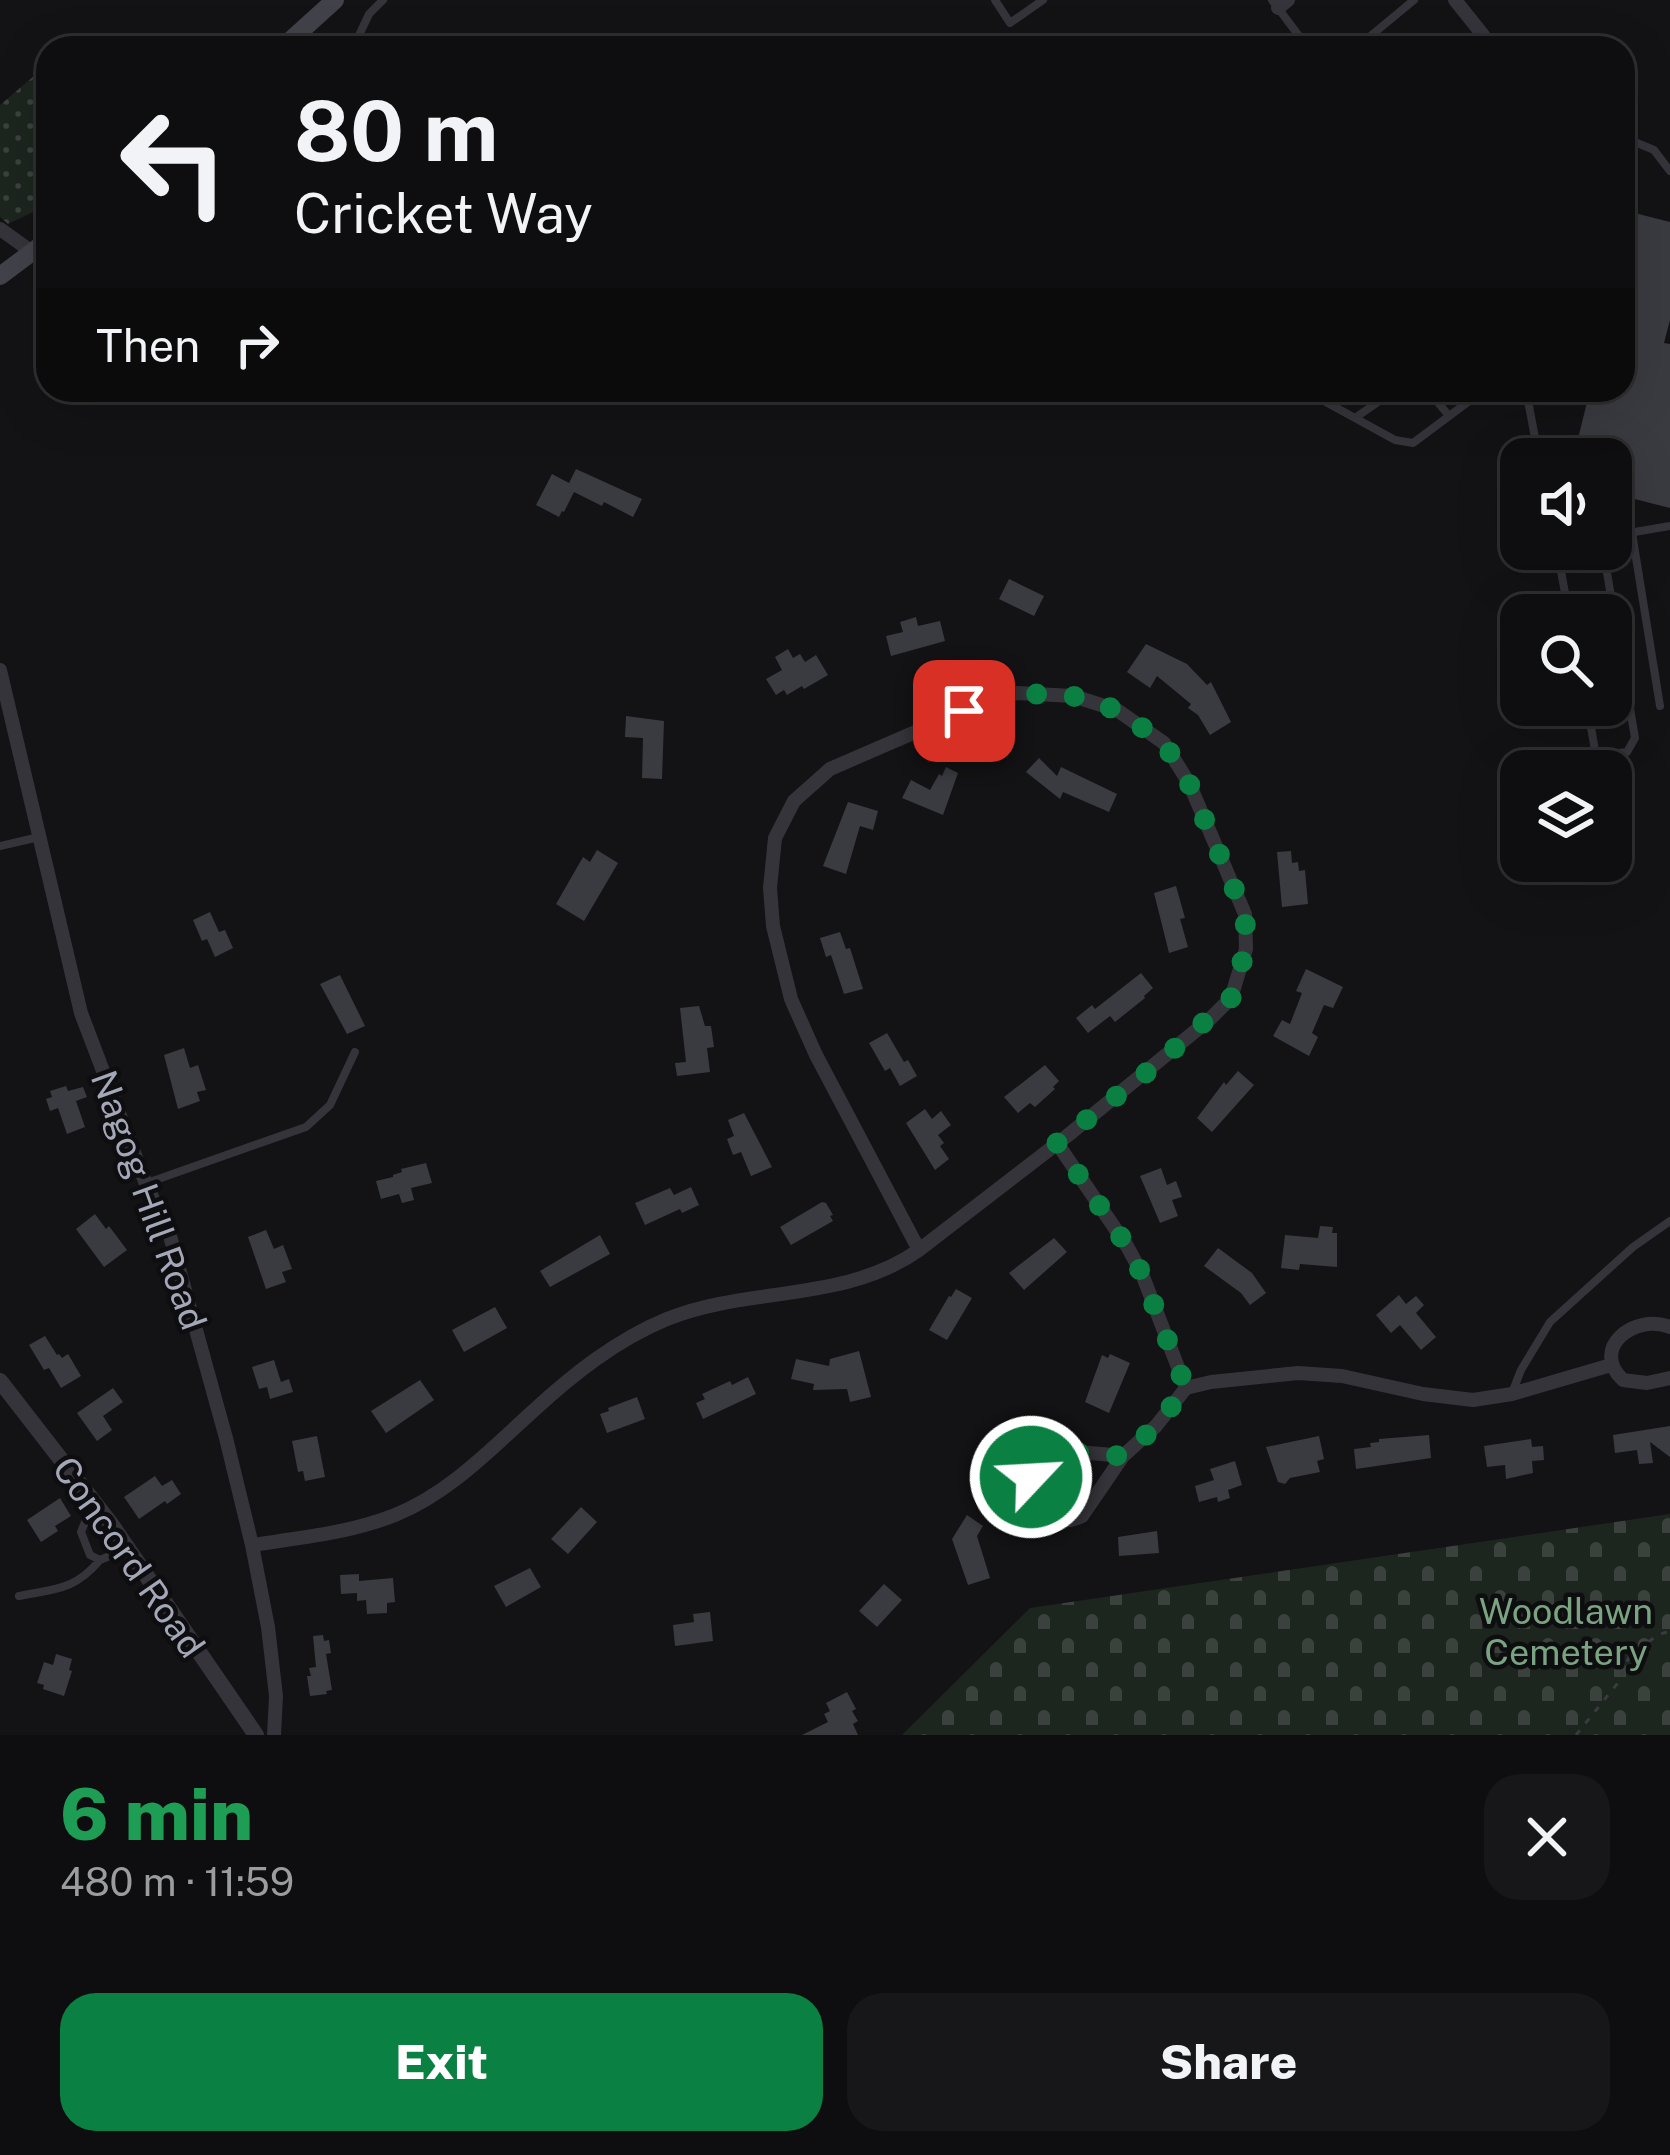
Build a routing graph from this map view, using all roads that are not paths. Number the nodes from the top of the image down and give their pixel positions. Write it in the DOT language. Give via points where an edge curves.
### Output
graph roads {
  1 [pos="335,0"];
  2 [pos="383,0"];
  3 [pos="994,0"];
  4 [pos="1043,0"];
  5 [pos="1414,0"];
  6 [pos="1455,0"];
  7 [pos="1279,3"];
  8 [pos="295,36"];
  9 [pos="359,36"];
  10 [pos="1301,36"];
  11 [pos="1370,36"];
  12 [pos="1483,36"];
  13 [pos="1635,142"];
  14 [pos="1670,172"];
  15 [pos="0,229"];
  16 [pos="36,244"];
  17 [pos="36,249"];
  18 [pos="0,276"];
  19 [pos="1326,402"];
  20 [pos="1378,402"];
  21 [pos="1438,402"];
  22 [pos="1465,402"];
  23 [pos="1528,402"];
  24 [pos="1449,416"];
  25 [pos="1355,418"];
  26 [pos="1535,438"];
  27 [pos="1670,526"];
  28 [pos="1632,533"];
  29 [pos="0,670"];
  30 [pos="1660,706"];
  31 [pos="1632,714"];
  32 [pos="1591,726"];
  33 [pos="39,837"];
  34 [pos="0,845"];
  35 [pos="355,1052"];
  36 [pos="1057,1143"];
  37 [pos="146,1184"];
  38 [pos="1670,1221"];
  39 [pos="919,1250"];
  40 [pos="1670,1327"];
  41 [pos="1611,1365"];
  42 [pos="1670,1378"];
  43 [pos="0,1381"];
  44 [pos="1186,1388"];
  45 [pos="1512,1394"];
  46 [pos="1123,1456"];
  47 [pos="98,1508"];
  48 [pos="252,1545"];
  49 [pos="127,1548"];
  50 [pos="100,1560"];
  51 [pos="19,1596"];
  52 [pos="256,1735"];
  53 [pos="274,1735"];
  1 -- 8 [label="main road"];
  2 -- 9 [label="lane"];
  3 -- 4 [label="lane" via="1010,23"];
  5 -- 11 [label="lane"];
  6 -- 12 [label="street"];
  7 -- 10 [label="lane"];
  13 -- 14 [label="lane"];
  15 -- 16 [label="street"];
  17 -- 18 [label="main road"];
  19 -- 25 [label="lane"];
  20 -- 25 [label="lane"];
  21 -- 24 [label="lane"];
  22 -- 24 [label="lane"];
  23 -- 26 [label="lane"];
  24 -- 25 [label="lane" via="1413,443"];
  27 -- 28 [label="lane"];
  28 -- 30 [label="lane"];
  29 -- 33 [label="street, Nagog Hill Road"];
  31 -- 32 [label="lane" via="1636,738 1628,752 1596,756"];
  33 -- 34 [label="lane"];
  33 -- 37 [label="street, Nagog Hill Road" via="81,1012"];
  35 -- 37 [label="lane" via="330,1105 306,1127"];
  36 -- 39 [label="street"];
  36 -- 39 [label="street" via="1231,998 1246,949 1245,914 1164,743 1117,710 1073,696 1017,693 830,769 794,801 776,838 773,926 791,999"];
  36 -- 44 [label="street" via="1127,1246"];
  37 -- 48 [label="street, Nagog Hill Road" via="182,1276"];
  38 -- 45 [label="lane" via="1550,1322"];
  39 -- 48 [label="street" via="844,1284 667,1319 598,1358 459,1478 398,1514"];
  40 -- 41 [label="street" via="1646,1323 1624,1333"];
  41 -- 42 [label="street" via="1631,1382"];
  41 -- 45 [label="street"];
  43 -- 47 [label="street, Concord Road"];
  44 -- 45 [label="street" via="1298,1372 1449,1398"];
  44 -- 46 [label="street"];
  46 -- 46 [label="street" via="1043,1460 1030,1480 1037,1506 1060,1521 1077,1519"];
  47 -- 49 [label="street, Concord Road"];
  47 -- 50 [label="lane" via="81,1532"];
  48 -- 53 [label="street, Nagog Hill Road" via="276,1696"];
  49 -- 50 [label="lane"];
  49 -- 52 [label="street, Concord Road"];
  50 -- 51 [label="lane" via="66,1588"];
}
